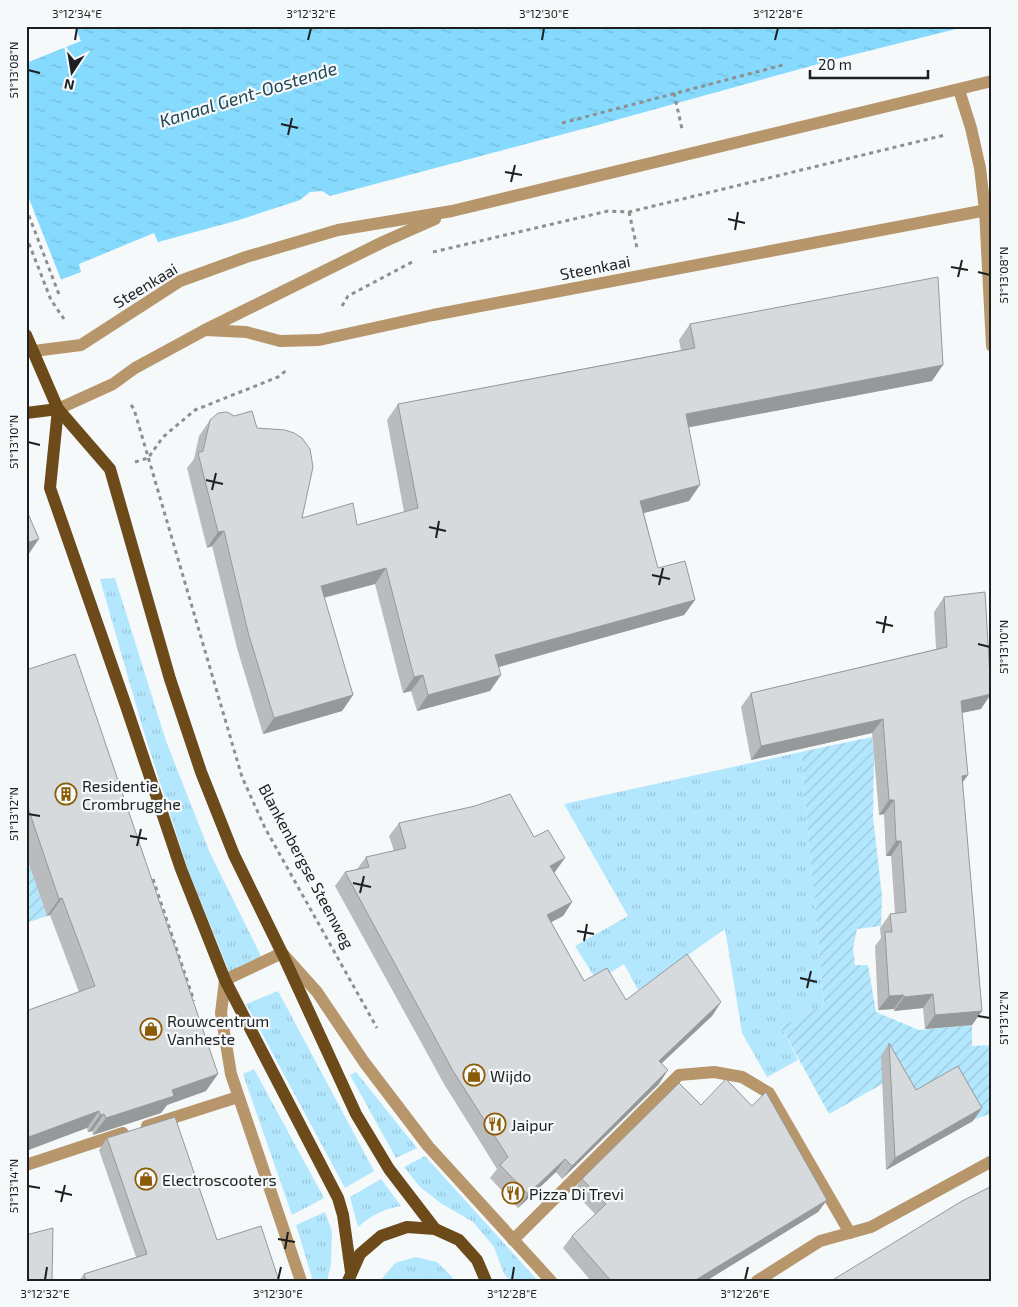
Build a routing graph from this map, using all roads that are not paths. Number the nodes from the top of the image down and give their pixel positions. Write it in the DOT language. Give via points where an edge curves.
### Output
graph roads {
  1 [pos="992,81"];
  2 [pos="959,90"];
  3 [pos="988,210"];
  4 [pos="452,211"];
  5 [pos="205,330"];
  6 [pos="26,335"];
  7 [pos="992,346"];
  8 [pos="30,351"];
  9 [pos="58,410"];
  10 [pos="26,413"];
  11 [pos="282,954"];
  12 [pos="225,980"];
  13 [pos="238,1097"];
  14 [pos="992,1161"];
  15 [pos="26,1165"];
  16 [pos="435,1229"];
  17 [pos="850,1233"];
  18 [pos="513,1240"];
  19 [pos="349,1276"];
  20 [pos="301,1281"];
  21 [pos="486,1281"];
  22 [pos="551,1281"];
  23 [pos="757,1281"];
  1 -- 2 [label="street, Steenkaai"];
  2 -- 3 [label="street"];
  2 -- 4 [label="street, Steenkaai"];
  3 -- 5 [label="street, Steenkaai" via="433,314 319,340 280,342 246,332"];
  3 -- 7 [label="street"];
  4 -- 5 [label="street, Steenkaai"];
  4 -- 8 [label="street, Steenkaai" via="338,230 246,257 180,281 81,345"];
  5 -- 9 [label="street, Steenkaai" via="135,368 113,384"];
  6 -- 8 [label="main road"];
  8 -- 9 [label="main road"];
  9 -- 10 [label="main road"];
  9 -- 11 [label="main road" via="110,469 170,679 201,772 234,855"];
  9 -- 12 [label="main road" via="50,488 181,869"];
  11 -- 12 [label="street"];
  11 -- 16 [label="main road" via="356,1114 389,1169"];
  11 -- 18 [label="street" via="317,992 364,1062 428,1146"];
  12 -- 13 [label="street" via="221,1013"];
  12 -- 19 [label="main road" via="338,1198 343,1215"];
  13 -- 15 [label="street"];
  13 -- 20 [label="street"];
  14 -- 17 [label="street" via="871,1227"];
  16 -- 19 [label="main road" via="407,1227 381,1236 360,1254"];
  16 -- 21 [label="main road" via="459,1240 477,1260"];
  17 -- 18 [label="street" via="769,1093 742,1077 714,1072 679,1075"];
  17 -- 23 [label="street" via="820,1241"];
  18 -- 22 [label="street"];
}
